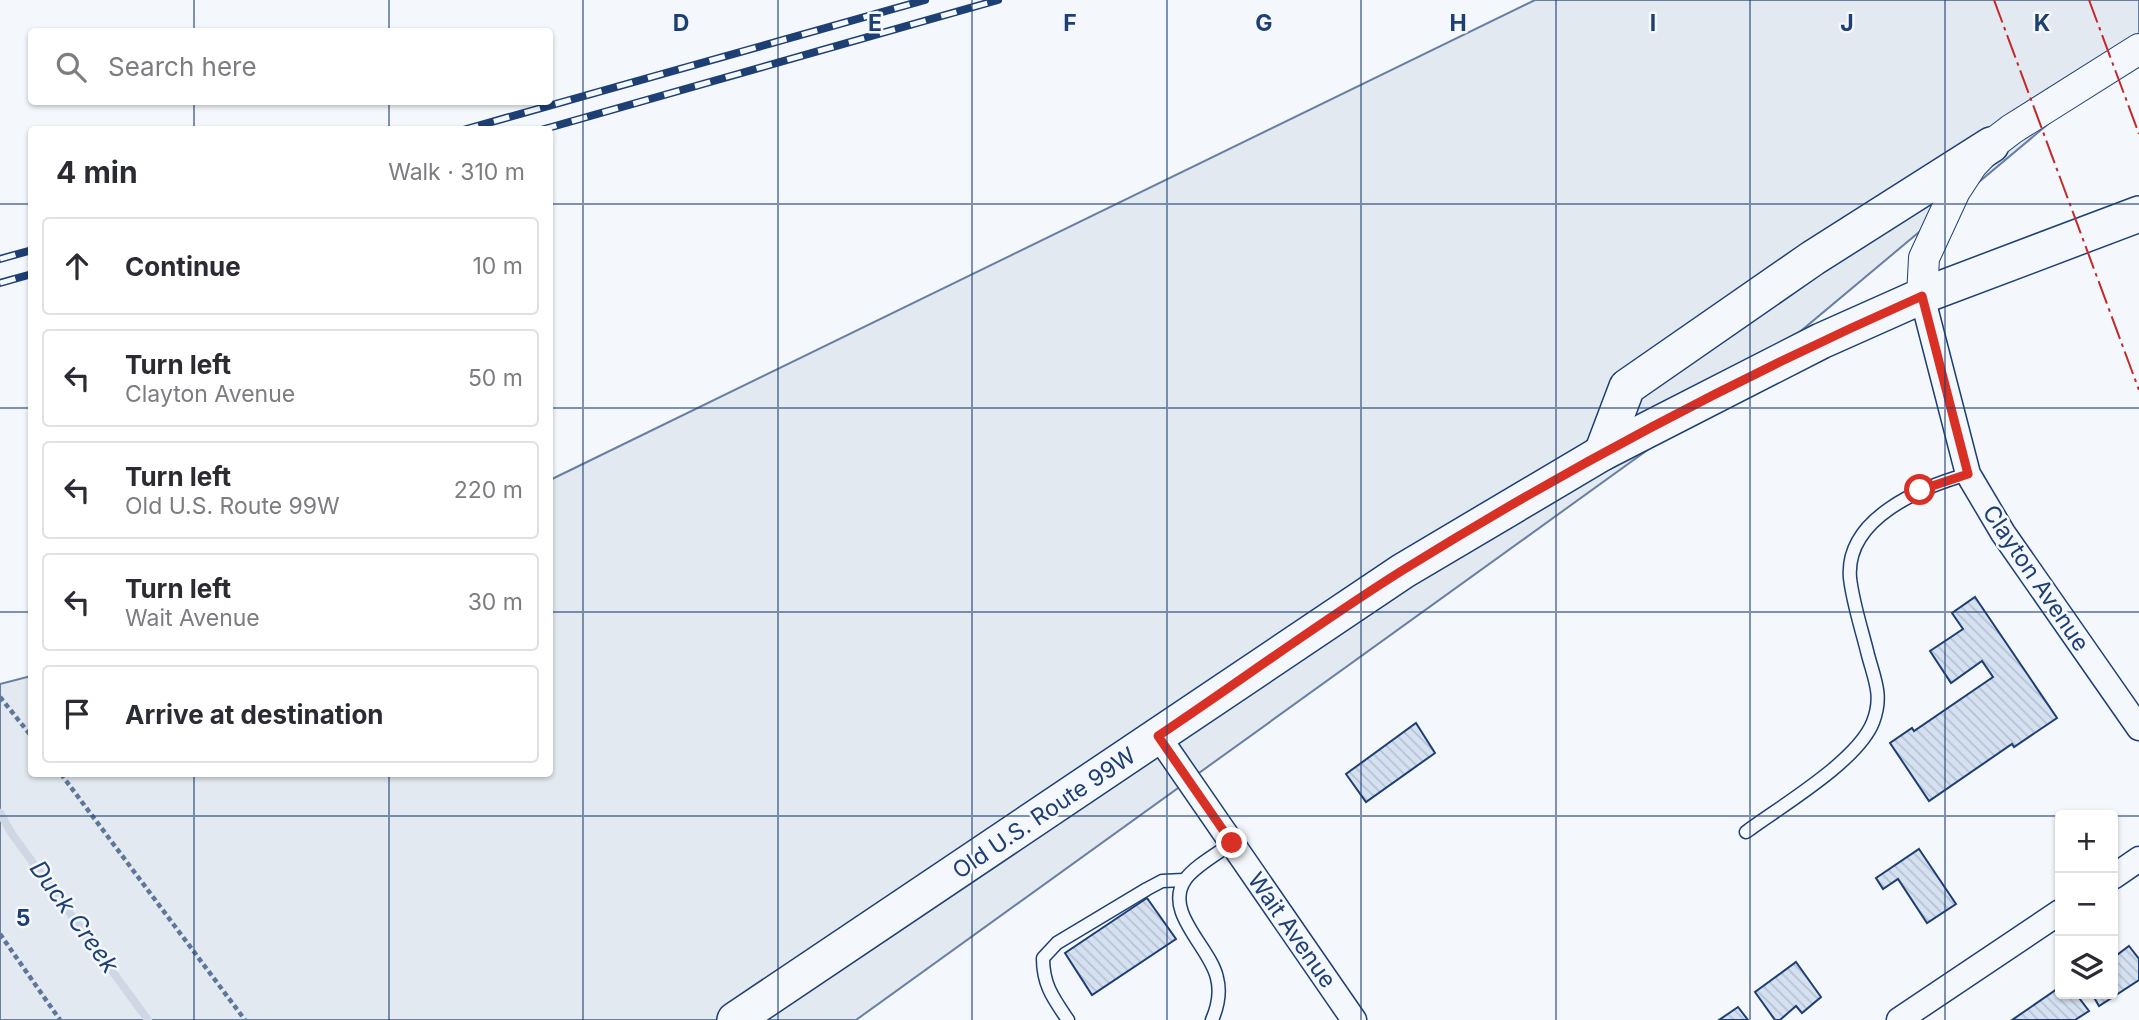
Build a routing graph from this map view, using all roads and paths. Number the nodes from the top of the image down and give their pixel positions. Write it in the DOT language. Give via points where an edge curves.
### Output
graph roads {
  1 [pos="2139,49"];
  2 [pos="1992,145"];
  3 [pos="2139,214"];
  4 [pos="1922,296"];
  5 [pos="1602,453"];
  6 [pos="1968,474"];
  7 [pos="0,697"];
  8 [pos="2139,729"];
  9 [pos="28,732"];
  10 [pos="1158,736"];
  11 [pos="63,777"];
  12 [pos="1746,832"];
  13 [pos="1232,843"];
  14 [pos="2139,859"];
  15 [pos="2118,874"];
  16 [pos="1185,880"];
  17 [pos="2055,915"];
  18 [pos="0,934"];
  19 [pos="60,1020"];
  20 [pos="245,1020"];
  21 [pos="735,1020"];
  22 [pos="1068,1020"];
  23 [pos="1212,1020"];
  24 [pos="1354,1020"];
  25 [pos="1899,1020"];
  1 -- 2 [label="street"];
  2 -- 4 [label="street" via="1972,164 1937,226 1923,258"];
  2 -- 5 [label="main road" via="1813,258 1627,387"];
  3 -- 4 [label="main road, Old U.S. Route 99W"];
  4 -- 5 [label="main road, Old U.S. Route 99W" via="1821,341"];
  4 -- 6 [label="street, Clayton Avenue"];
  5 -- 10 [label="main road, Old U.S. Route 99W" via="1402,571"];
  6 -- 8 [label="street, Clayton Avenue" via="2003,533"];
  6 -- 12 [label="lane" via="1901,500 1865,532 1852,555 1850,576 1879,698 1872,723 1862,743 1846,759"];
  7 -- 9 [label="path"];
  10 -- 13 [label="street, Wait Avenue"];
  10 -- 21 [label="main road, Old U.S. Route 99W"];
  11 -- 20 [label="path"];
  13 -- 16 [label="lane"];
  13 -- 24 [label="street, Wait Avenue"];
  14 -- 15 [label="street"];
  16 -- 22 [label="lane" via="1163,881 1147,889 1056,943 1043,958 1043,977"];
  16 -- 23 [label="lane" via="1180,897 1183,916 1217,976 1219,999"];
  17 -- 25 [label="street"];
  18 -- 19 [label="path"];
}
